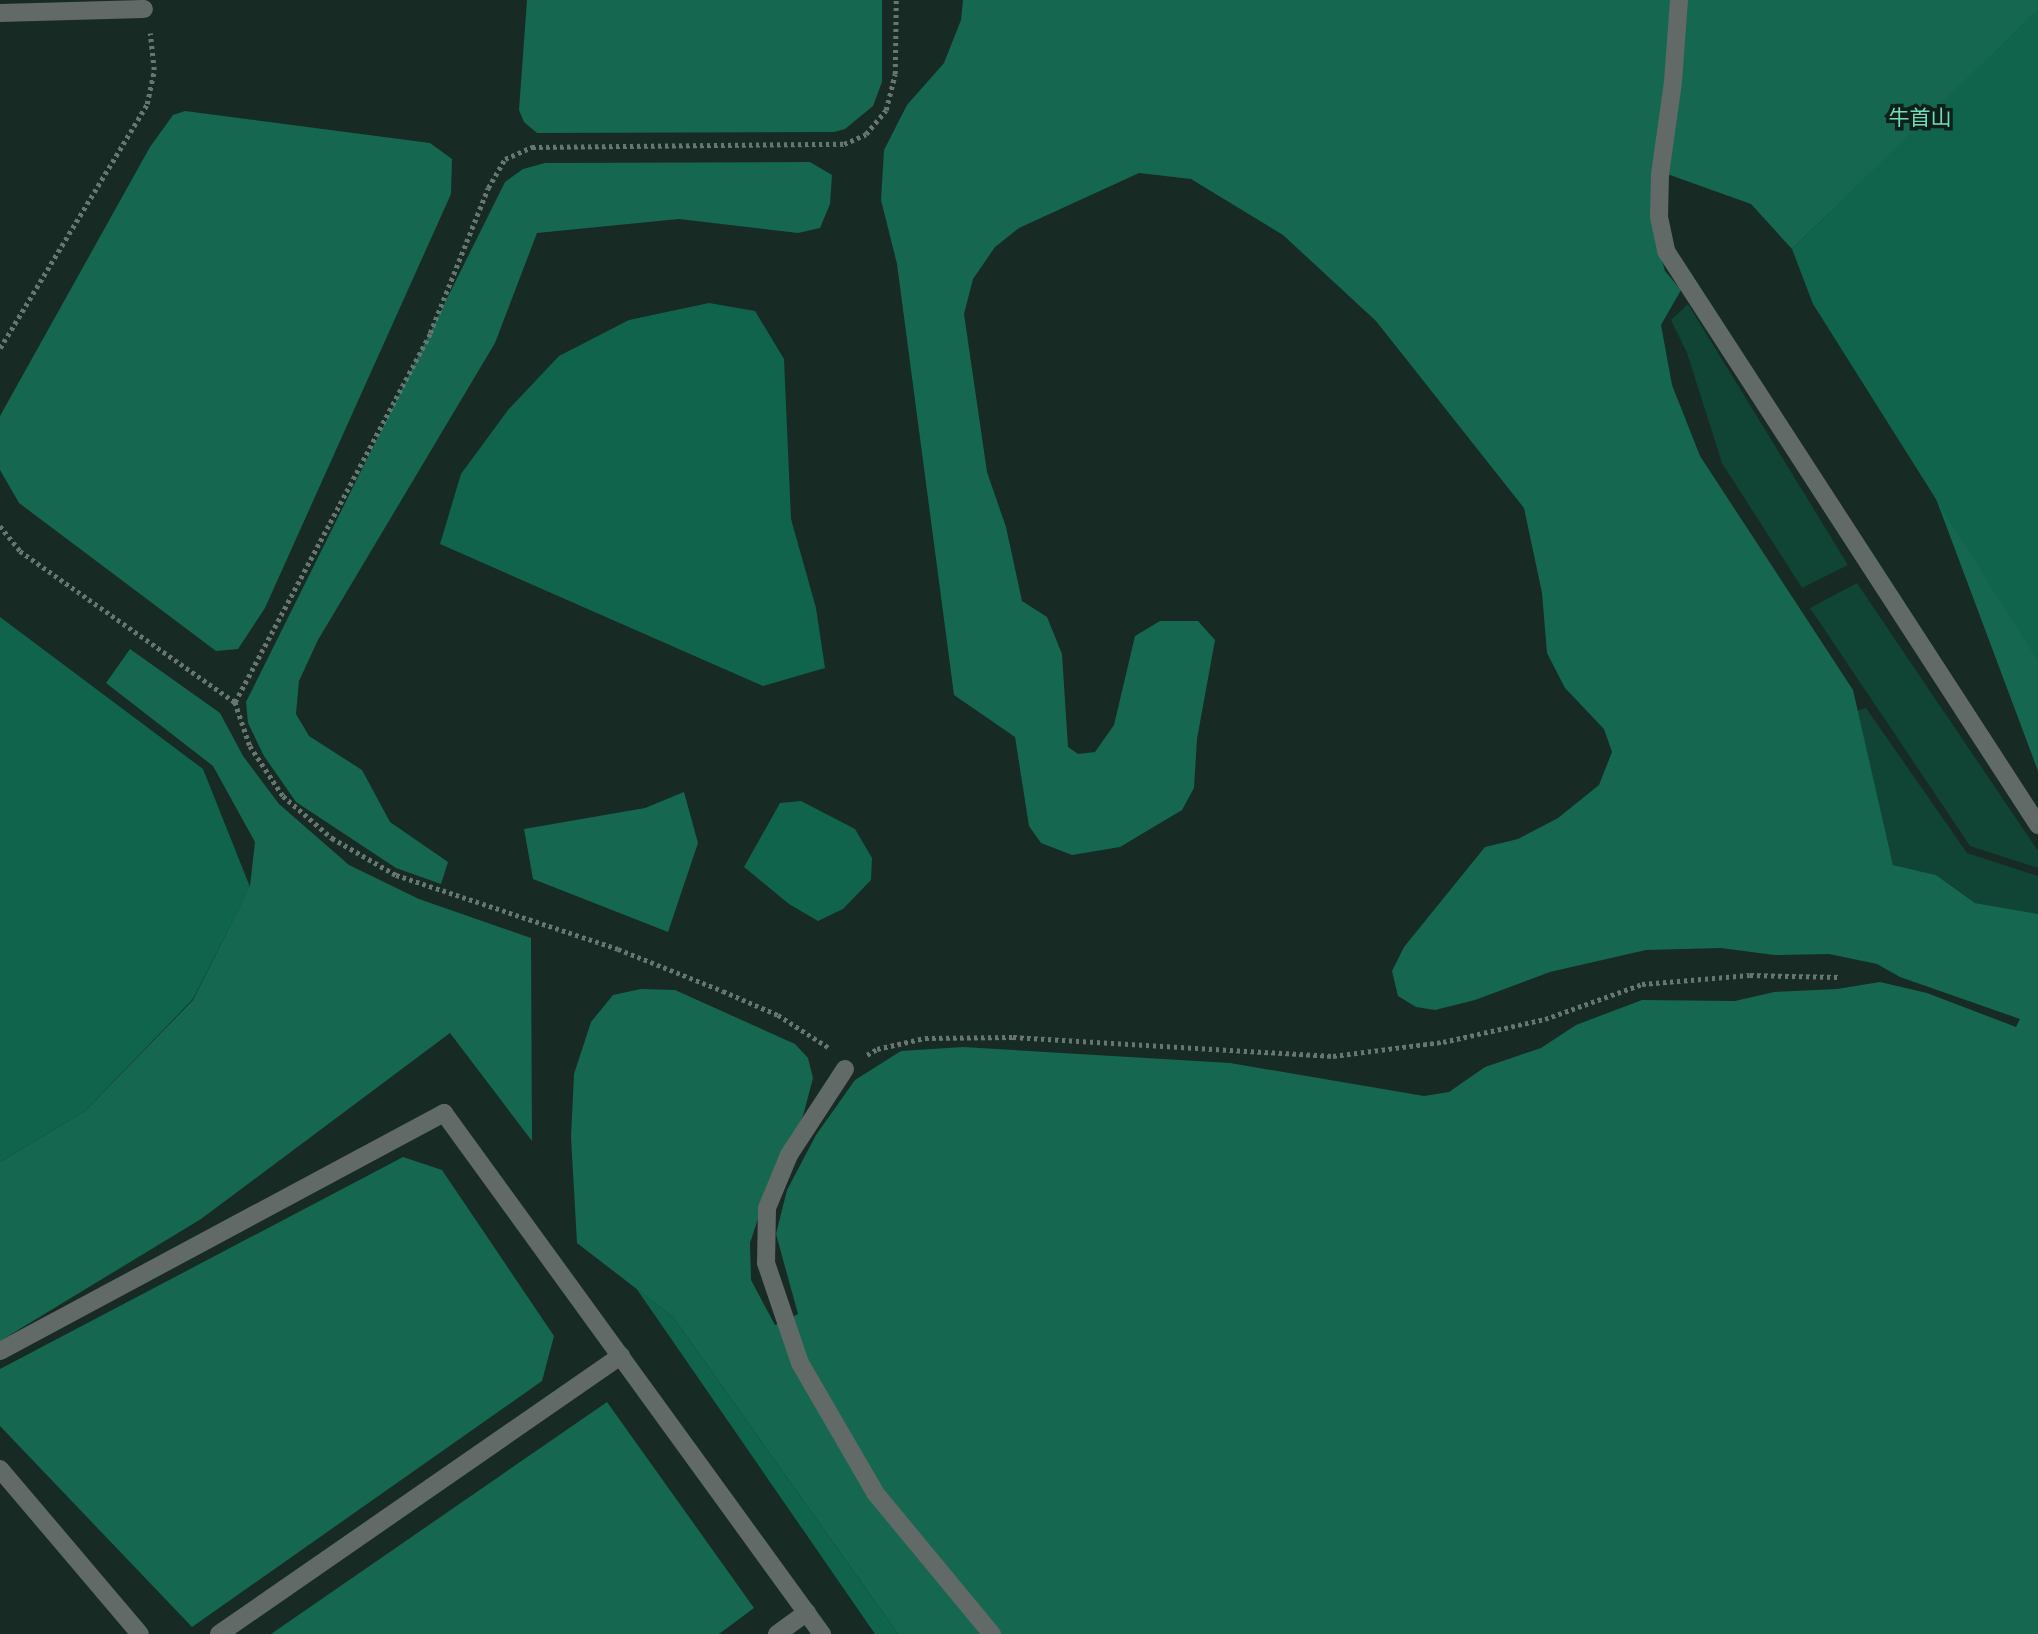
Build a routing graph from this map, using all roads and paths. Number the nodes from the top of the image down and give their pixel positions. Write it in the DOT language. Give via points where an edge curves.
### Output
graph roads {
  1 [pos="896,0"];
  2 [pos="1679,0"];
  3 [pos="0,13"];
  4 [pos="147,18"];
  5 [pos="0,348"];
  6 [pos="0,526"];
  7 [pos="235,702"];
  8 [pos="2038,825"];
  9 [pos="1840,977"];
  10 [pos="845,1069"];
  11 [pos="0,1351"];
  12 [pos="621,1356"];
  13 [pos="0,1469"];
  14 [pos="807,1612"];
  15 [pos="140,1634"];
  16 [pos="219,1634"];
  17 [pos="777,1634"];
  18 [pos="822,1634"];
  19 [pos="992,1634"];
  1 -- 7 [label="path" via="895,74 886,110 866,134 844,144 532,147 505,159 488,188 430,334"];
  2 -- 8 [label="street" via="1660,174 1659,217 1666,251"];
  3 -- 4 [label="street"];
  4 -- 5 [label="path" via="154,70 147,104"];
  6 -- 7 [label="path" via="20,551"];
  7 -- 10 [label="path" via="250,746 283,796 332,838 396,875 618,949 778,1015 828,1044"];
  9 -- 10 [label="path" via="1750,975 1642,984 1533,1022 1443,1042 1333,1056 1013,1037 925,1038 877,1049"];
  10 -- 19 [label="street" via="789,1155 767,1209 766,1263 800,1363 876,1494"];
  11 -- 12 [label="street" via="444,1113"];
  12 -- 14 [label="street"];
  12 -- 16 [label="street"];
  13 -- 15 [label="street"];
  14 -- 17 [label="street"];
  14 -- 18 [label="street"];
}
